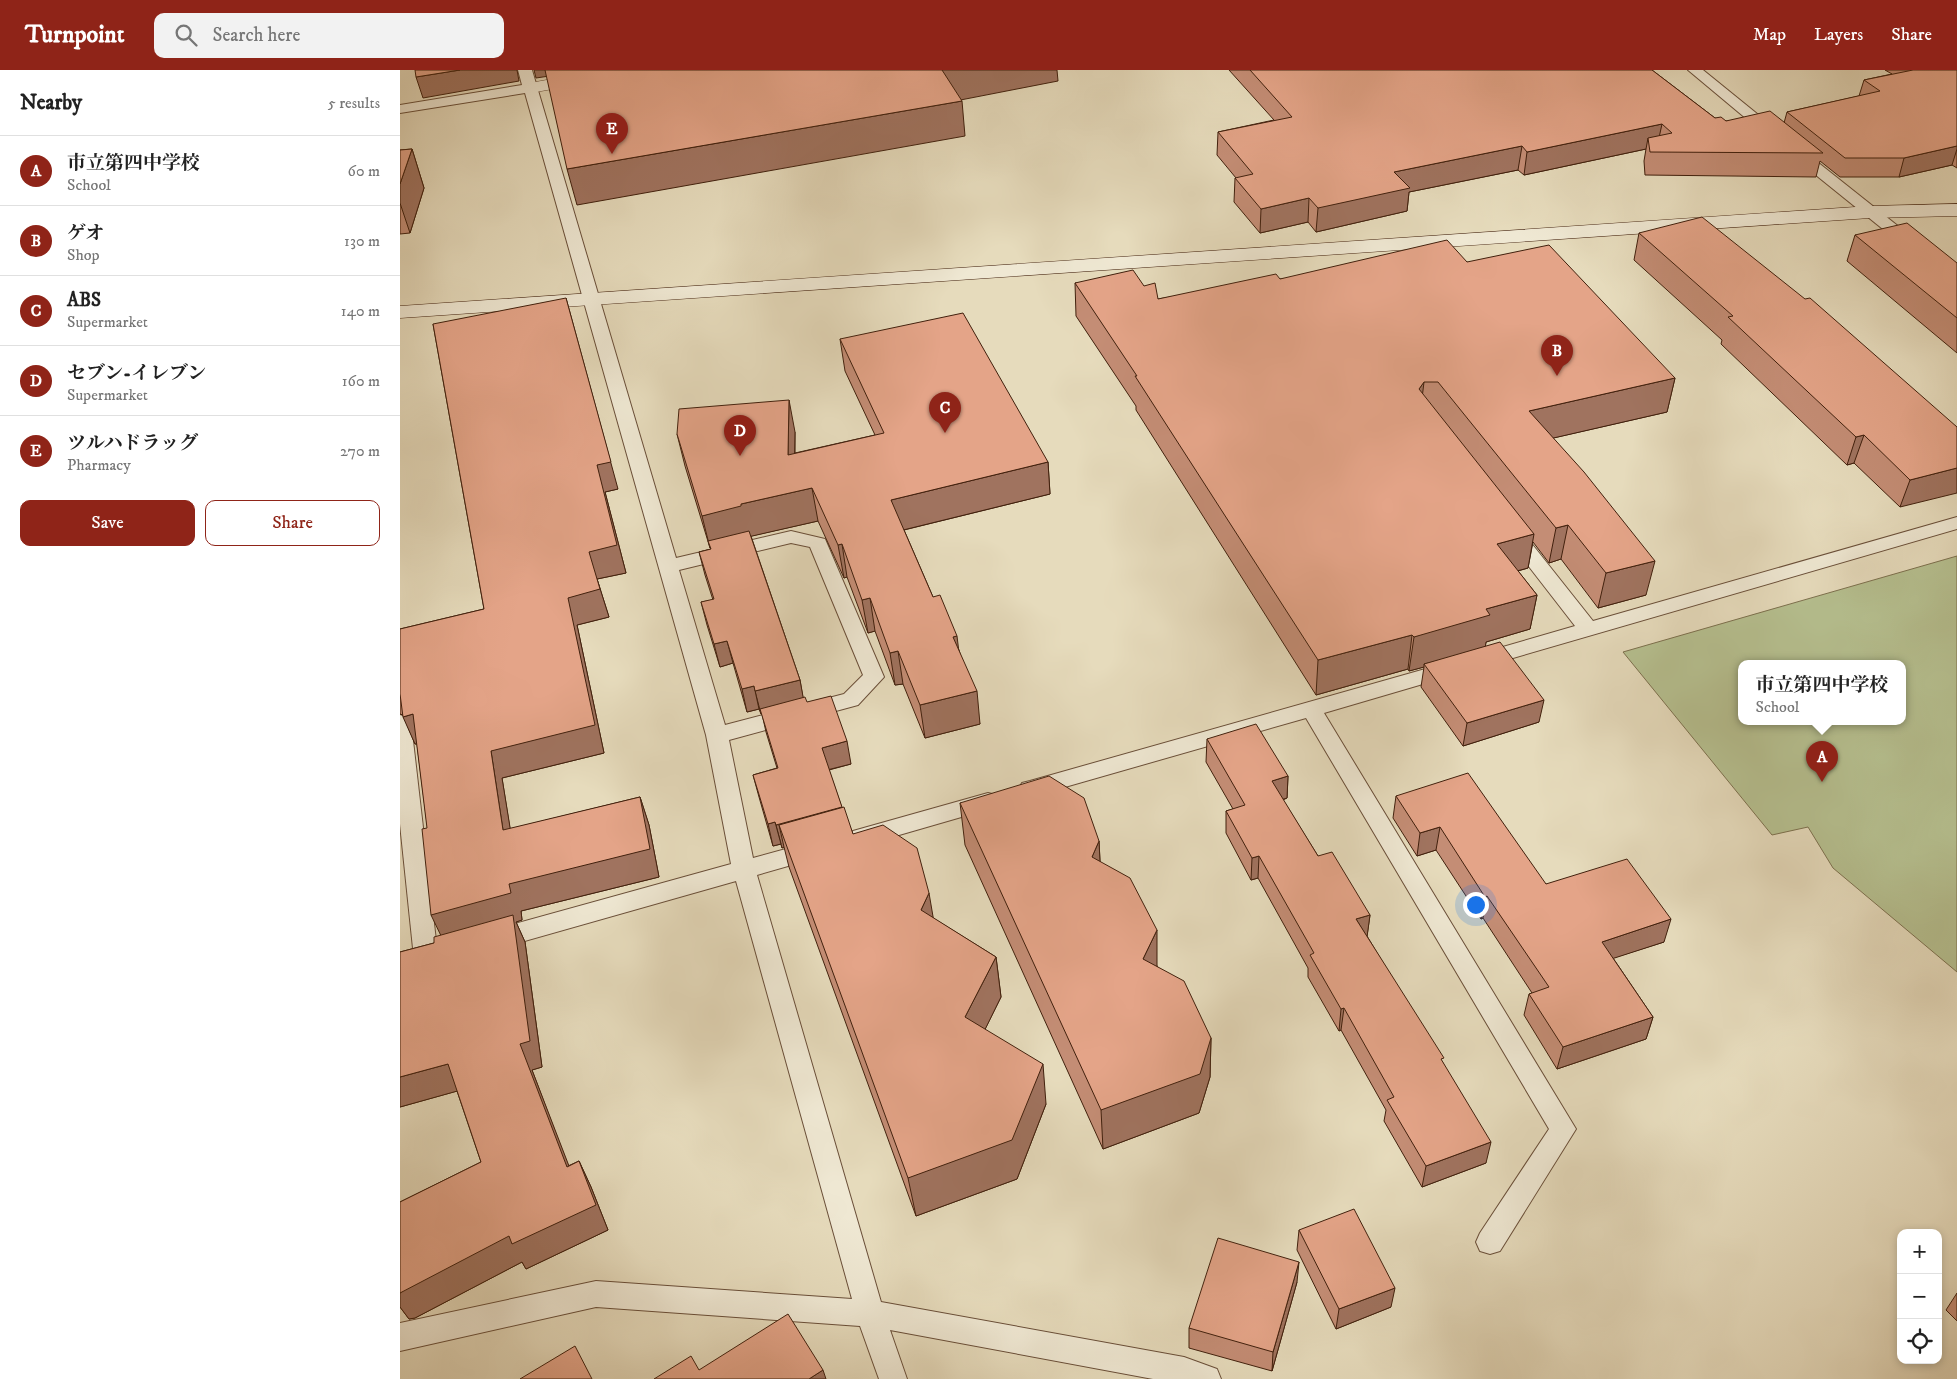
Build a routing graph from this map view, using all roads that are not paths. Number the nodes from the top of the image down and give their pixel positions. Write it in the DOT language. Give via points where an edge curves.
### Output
graph roads {
  1 [pos="632,70"];
  2 [pos="1695,70"];
  3 [pos="528,79"];
  4 [pos="400,109"];
  5 [pos="1957,210"];
  6 [pos="1870,212"];
  7 [pos="1957,281"];
  8 [pos="591,300"];
  9 [pos="400,312"];
  10 [pos="1504,521"];
  11 [pos="1957,523"];
  12 [pos="668,566"];
  13 [pos="1588,629"];
  14 [pos="1311,709"];
  15 [pos="400,723"];
  16 [pos="717,735"];
  17 [pos="402,755"];
  18 [pos="744,870"];
  19 [pos="474,945"];
  20 [pos="427,958"];
  21 [pos="1490,1242"];
  22 [pos="870,1313"];
  23 [pos="400,1337"];
  24 [pos="893,1379"];
  25 [pos="1207,1379"];
  1 -- 3 [label="street"];
  2 -- 6 [label="lane"];
  3 -- 4 [label="lane"];
  3 -- 8 [label="lane"];
  5 -- 6 [label="street"];
  6 -- 7 [label="lane"];
  6 -- 8 [label="street"];
  8 -- 9 [label="street"];
  8 -- 12 [label="lane"];
  10 -- 13 [label="lane"];
  11 -- 13 [label="lane"];
  12 -- 16 [label="lane"];
  12 -- 16 [label="lane" via="791,537 818,543 874,677 851,700"];
  13 -- 14 [label="lane"];
  14 -- 18 [label="lane"];
  14 -- 21 [label="lane" via="1562,1129"];
  15 -- 17 [label="lane"];
  16 -- 18 [label="lane"];
  17 -- 20 [label="lane"];
  18 -- 19 [label="lane"];
  18 -- 22 [label="lane"];
  22 -- 23 [label="lane" via="596,1294"];
  22 -- 24 [label="lane"];
  22 -- 25 [label="lane" via="1184,1371"];
}
